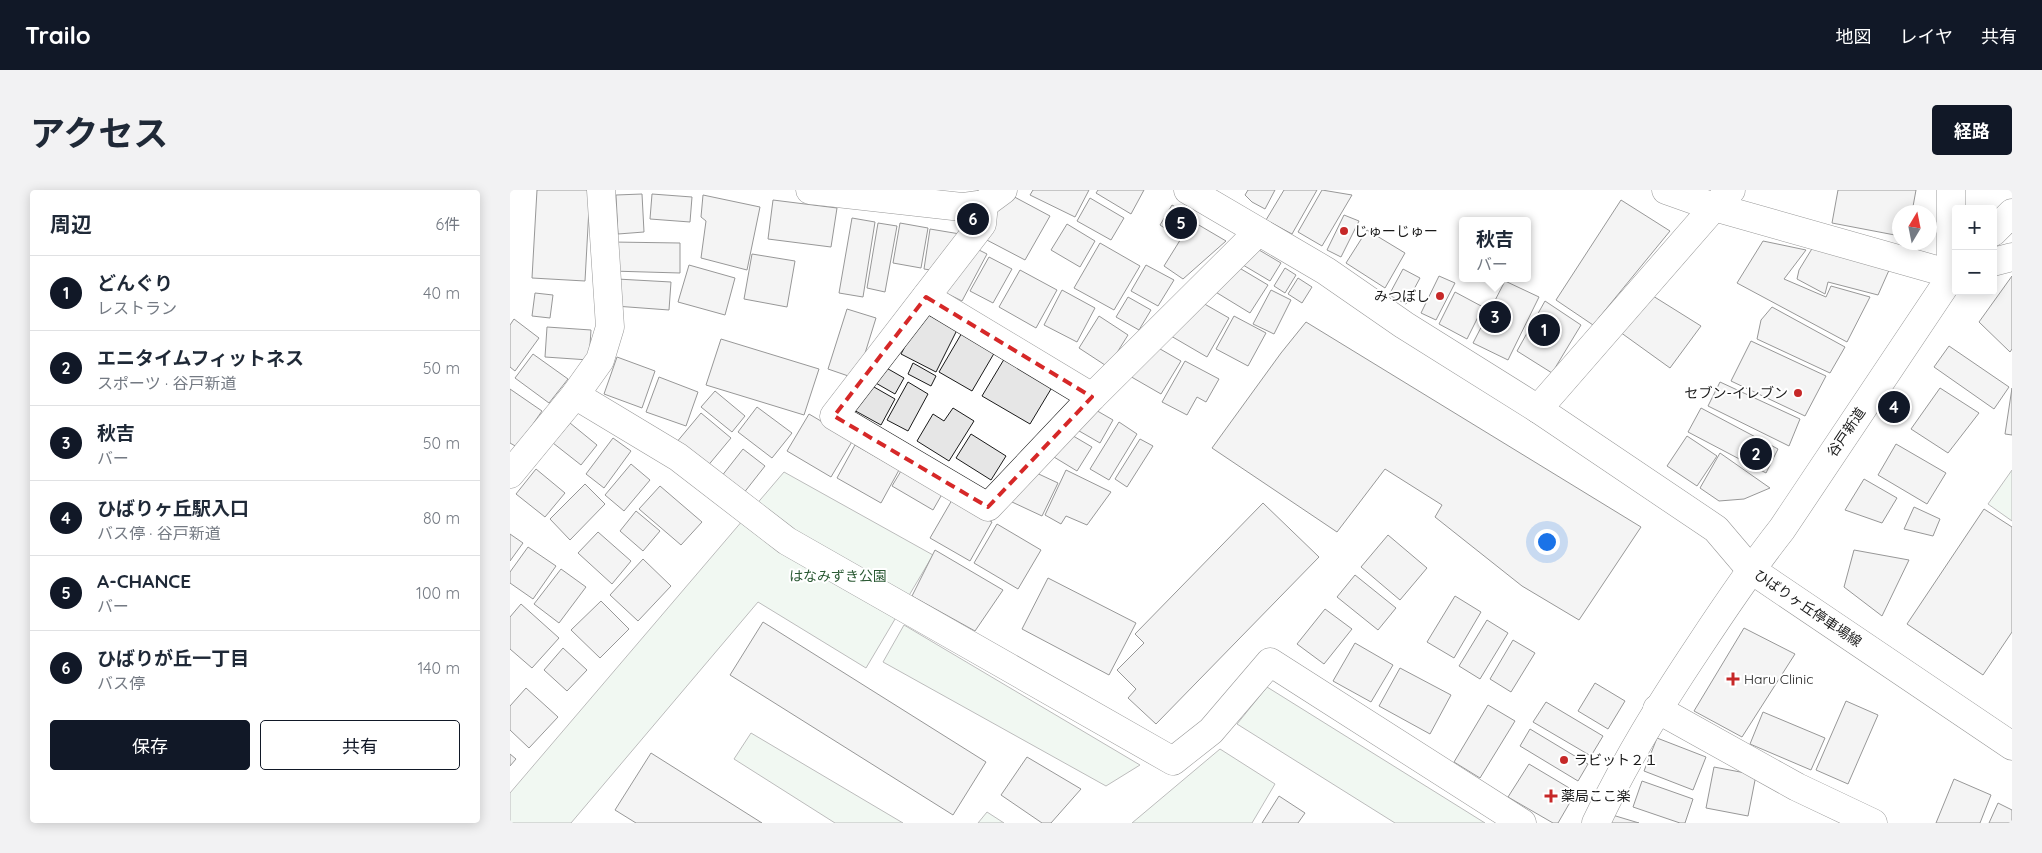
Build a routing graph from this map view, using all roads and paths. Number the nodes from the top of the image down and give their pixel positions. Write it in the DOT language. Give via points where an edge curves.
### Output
graph roads {
  1 [pos="601,190"];
  2 [pos="810,190"];
  3 [pos="1188,190"];
  4 [pos="1666,190"];
  5 [pos="1951,190"];
  6 [pos="994,197"];
  7 [pos="1722,198"];
  8 [pos="2012,213"];
  9 [pos="1997,228"];
  10 [pos="1258,232"];
  11 [pos="1953,250"];
  12 [pos="2012,257"];
  13 [pos="1997,261"];
  14 [pos="1952,271"];
  15 [pos="1952,275"];
  16 [pos="926,297"];
  17 [pos="575,395"];
  18 [pos="1092,397"];
  19 [pos="1538,410"];
  20 [pos="510,474"];
  21 [pos="1750,569"];
  22 [pos="1657,709"];
  23 [pos="2012,746"];
  24 [pos="1522,823"];
  25 [pos="1596,823"];
  26 [pos="1873,823"];
  1 -- 17 [label="street" via="610,327 600,360"];
  2 -- 6 [label="street" via="962,206"];
  3 -- 10 [label="street"];
  4 -- 7 [label="street"];
  5 -- 11 [label="street"];
  6 -- 16 [label="street" via="982,224"];
  7 -- 14 [label="street"];
  7 -- 19 [label="street"];
  8 -- 9 [label="street"];
  10 -- 18 [label="street"];
  10 -- 19 [label="street" via="1326,271 1404,326"];
  12 -- 13 [label="street"];
  15 -- 21 [label="street, 谷戸新道" via="1782,529"];
  16 -- 18 [label="street"];
  16 -- 18 [label="street" via="834,416 988,507"];
  17 -- 20 [label="street"];
  17 -- 24 [label="street" via="678,457 787,541 1173,761 1211,731 1270,662"];
  19 -- 21 [label="street" via="1716,529"];
  21 -- 22 [label="street, ひばりヶ丘停車場線"];
  21 -- 23 [label="street, ひばりヶ丘停車場線"];
  22 -- 25 [label="street, ひばりヶ丘停車場線"];
  22 -- 26 [label="street" via="1797,787"];
}
